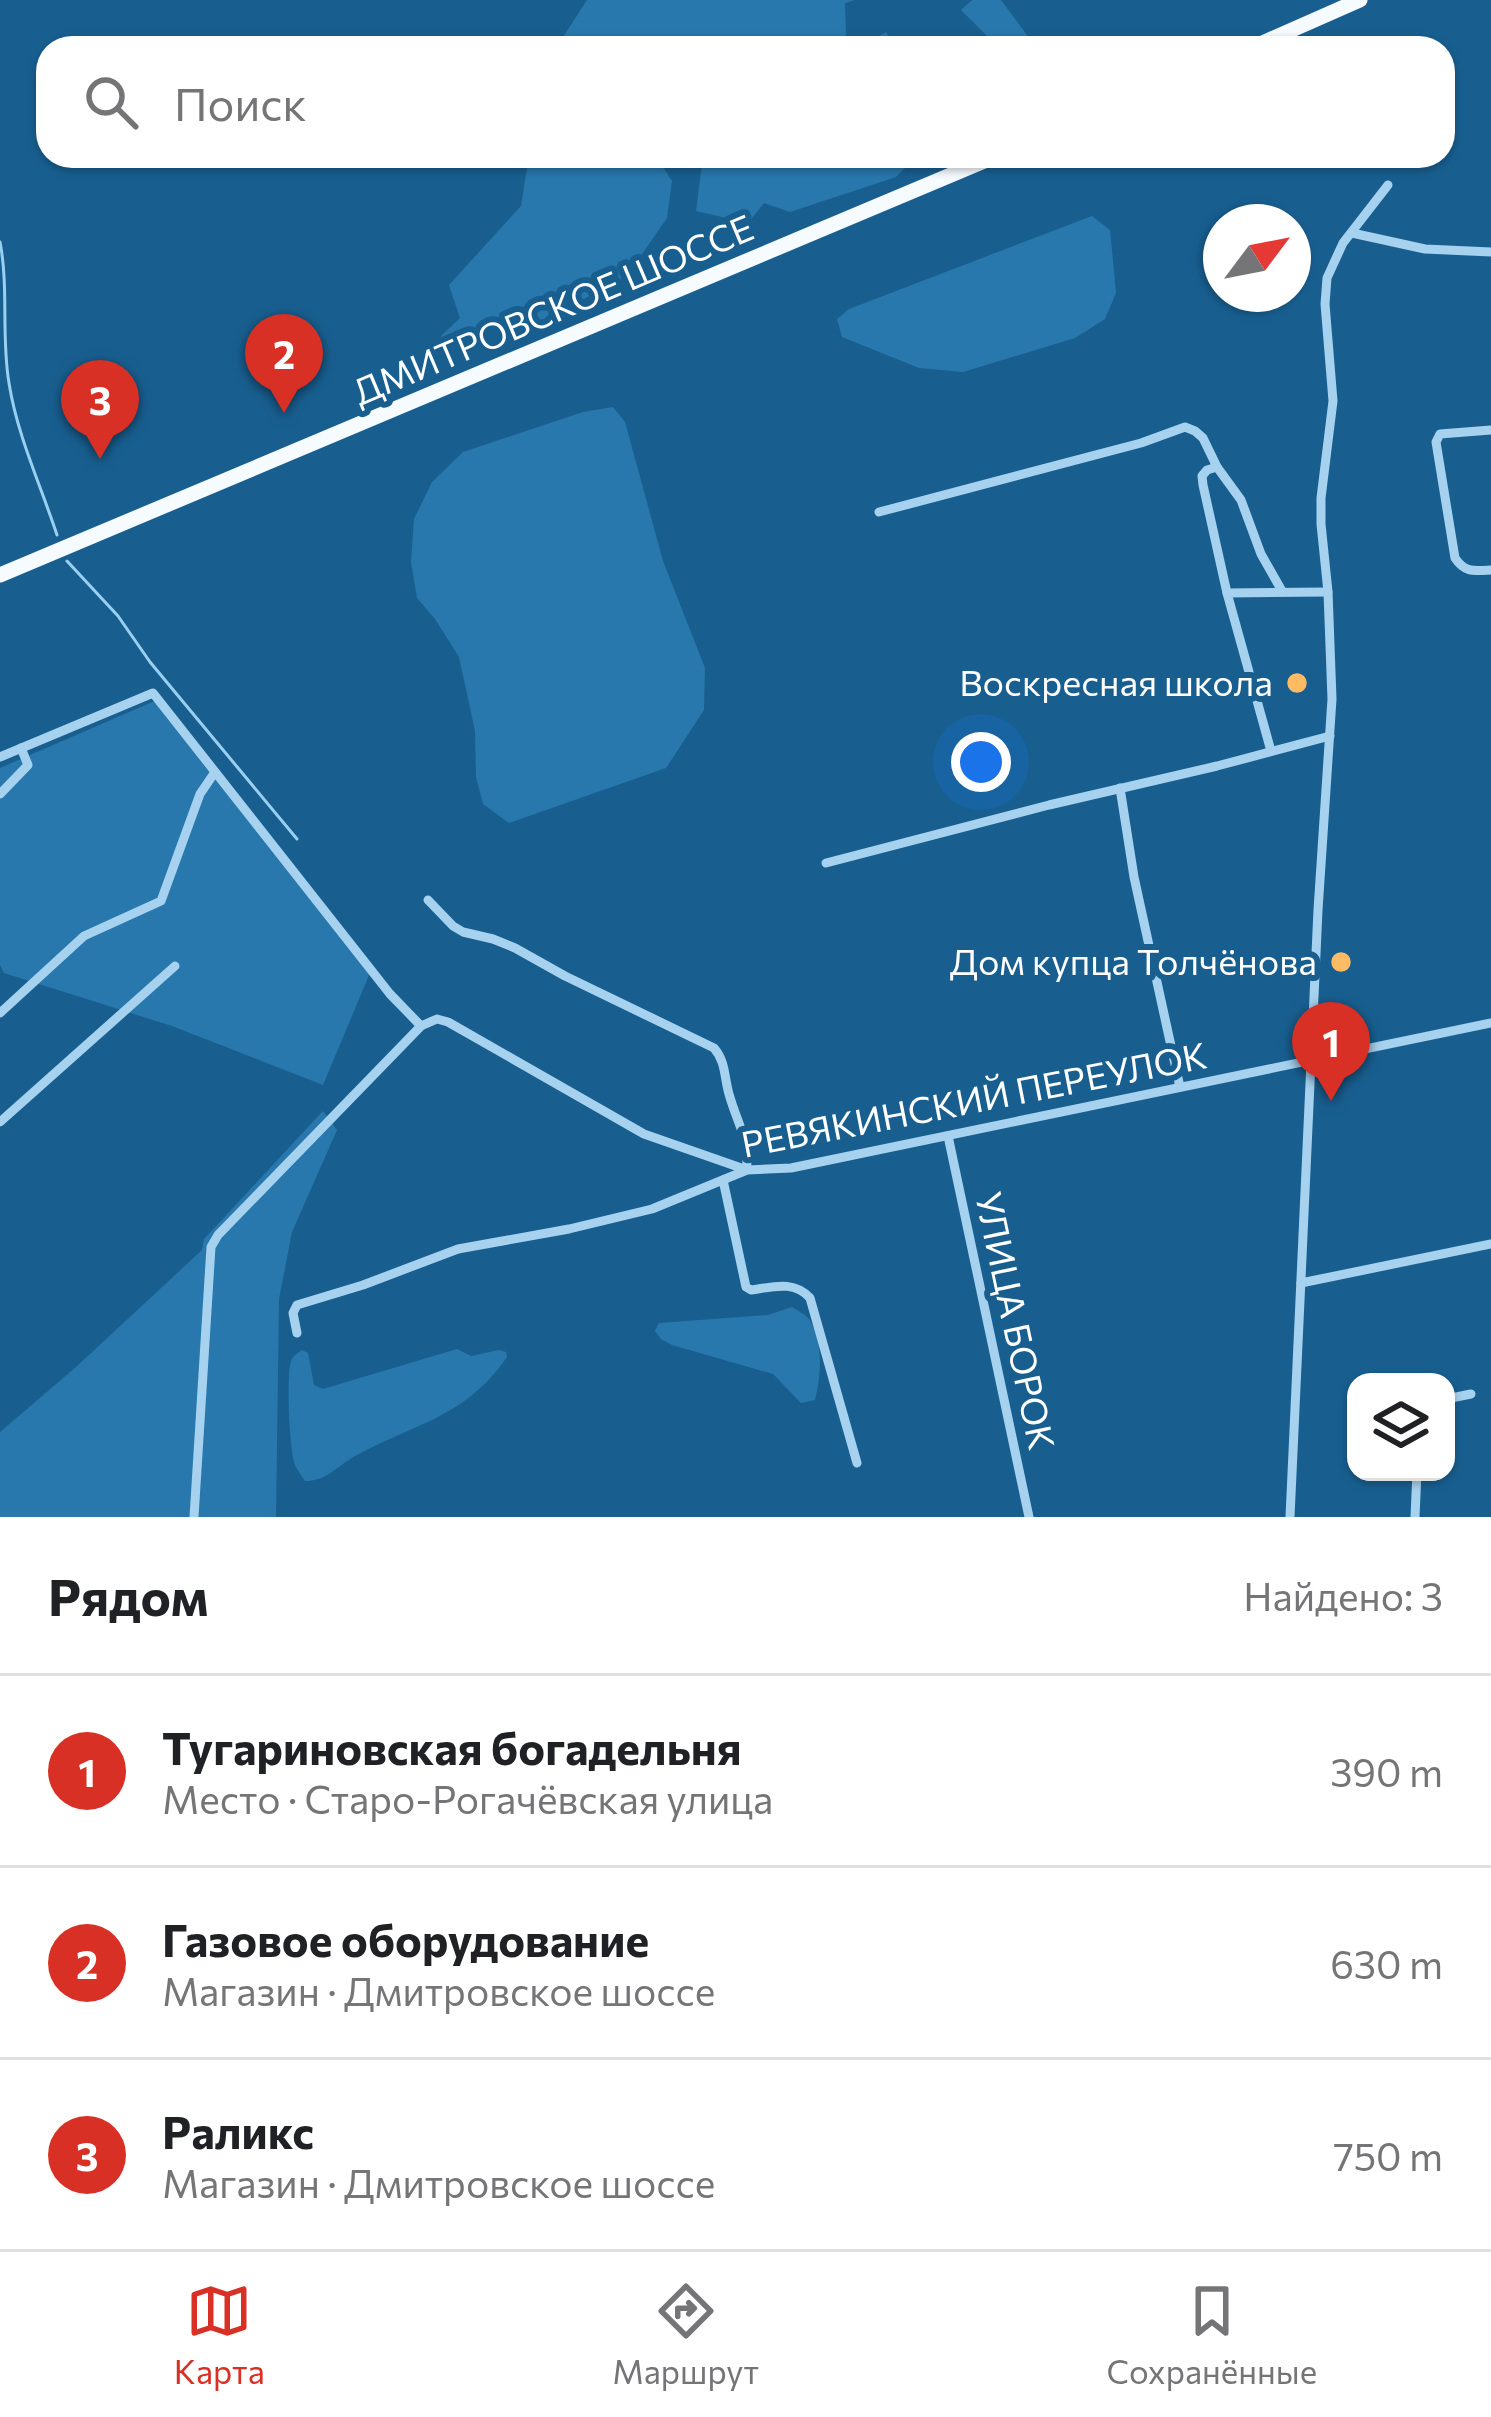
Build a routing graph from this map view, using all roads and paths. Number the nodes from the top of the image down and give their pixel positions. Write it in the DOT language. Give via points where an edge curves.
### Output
graph roads {
  1 [pos="1360,0"];
  2 [pos="1278,36"];
  3 [pos="968,168"];
  4 [pos="1388,184"];
  5 [pos="1352,232"];
  6 [pos="1491,252"];
  7 [pos="1491,430"];
  8 [pos="1216,467"];
  9 [pos="879,512"];
  10 [pos="1491,570"];
  11 [pos="0,575"];
  12 [pos="1282,591"];
  13 [pos="1328,592"];
  14 [pos="1227,593"];
  15 [pos="1330,736"];
  16 [pos="21,748"];
  17 [pos="1271,751"];
  18 [pos="0,757"];
  19 [pos="214,772"];
  20 [pos="1120,788"];
  21 [pos="0,794"];
  22 [pos="826,863"];
  23 [pos="428,900"];
  24 [pos="175,966"];
  25 [pos="0,1013"];
  26 [pos="1491,1023"];
  27 [pos="421,1026"];
  28 [pos="1312,1059"];
  29 [pos="1180,1087"];
  30 [pos="0,1122"];
  31 [pos="948,1136"];
  32 [pos="747,1170"];
  33 [pos="723,1180"];
  34 [pos="1491,1244"];
  35 [pos="1301,1283"];
  36 [pos="297,1333"];
  37 [pos="1471,1394"];
  38 [pos="1455,1397"];
  39 [pos="856,1463"];
  40 [pos="1417,1481"];
  41 [pos="194,1517"];
  42 [pos="1028,1517"];
  43 [pos="1290,1517"];
  44 [pos="1415,1517"];
  1 -- 2 [label="highway"];
  3 -- 11 [label="highway, ДМИТРОВСКОЕ ШОССЕ"];
  4 -- 5 [label="street"];
  5 -- 6 [label="street" via="1425,249"];
  5 -- 13 [label="street" via="1326,291 1333,400 1321,524"];
  7 -- 10 [label="street" via="1437,437 1451,549 1461,568"];
  8 -- 9 [label="street" via="1203,438 1185,427"];
  8 -- 12 [label="street"];
  8 -- 14 [label="street" via="1202,476"];
  12 -- 13 [label="street"];
  12 -- 14 [label="street"];
  13 -- 15 [label="street"];
  14 -- 17 [label="street"];
  15 -- 17 [label="street"];
  15 -- 28 [label="street"];
  16 -- 18 [label="street"];
  16 -- 19 [label="street" via="153,694"];
  16 -- 21 [label="street" via="28,765"];
  17 -- 20 [label="street"];
  19 -- 25 [label="street" via="161,901 85,936"];
  19 -- 27 [label="street"];
  20 -- 22 [label="street"];
  20 -- 29 [label="street"];
  23 -- 32 [label="street" via="463,932 515,948 714,1048 744,1131"];
  24 -- 30 [label="street"];
  26 -- 28 [label="street, РЕВЯКИНСКИЙ ПЕРЕУЛОК"];
  27 -- 32 [label="street" via="448,1022 644,1134"];
  27 -- 41 [label="street" via="211,1247"];
  28 -- 29 [label="street, РЕВЯКИНСКИЙ ПЕРЕУЛОК"];
  28 -- 35 [label="street"];
  29 -- 31 [label="street, РЕВЯКИНСКИЙ ПЕРЕУЛОК"];
  31 -- 32 [label="street, РЕВЯКИНСКИЙ ПЕРЕУЛОК"];
  31 -- 42 [label="street, УЛИЦА БОРОК"];
  32 -- 33 [label="street, РЕВЯКИНСКИЙ ПЕРЕУЛОК"];
  33 -- 36 [label="street, РЕВЯКИНСКИЙ ПЕРЕУЛОК" via="652,1209 458,1249 297,1305"];
  33 -- 39 [label="street" via="746,1287 791,1285 810,1298"];
  34 -- 35 [label="street"];
  35 -- 43 [label="street"];
  37 -- 38 [label="street"];
  40 -- 44 [label="street"];
}
